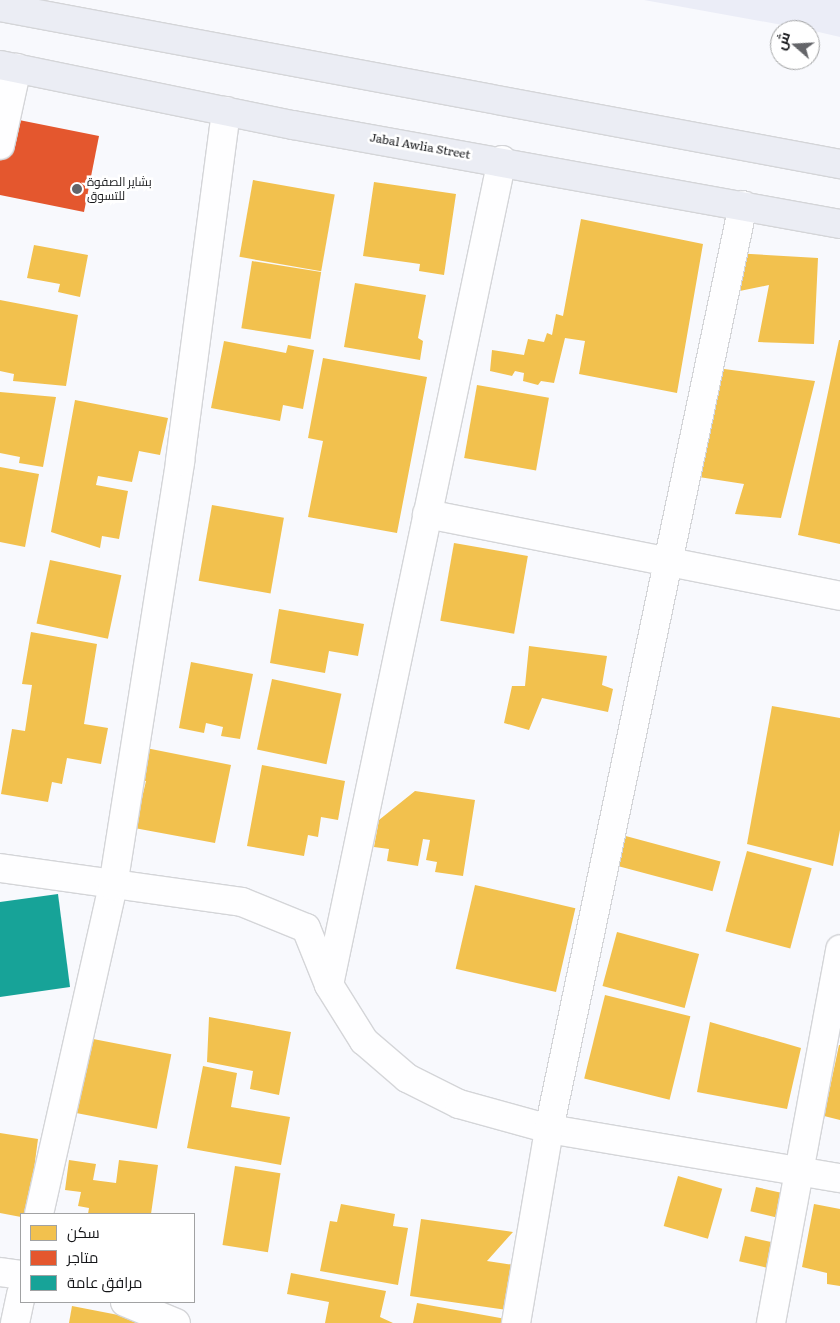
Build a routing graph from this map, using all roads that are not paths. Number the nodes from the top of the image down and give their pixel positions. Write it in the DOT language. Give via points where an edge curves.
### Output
graph roads {
  1 [pos="0,8"];
  2 [pos="9,66"];
  3 [pos="226,111"];
  4 [pos="0,146"];
  5 [pos="502,160"];
  6 [pos="840,164"];
  7 [pos="743,205"];
  8 [pos="840,224"];
  9 [pos="427,514"];
  10 [pos="667,565"];
  11 [pos="840,596"];
  12 [pos="0,868"];
  13 [pos="113,886"];
  14 [pos="840,949"];
  15 [pos="329,985"];
  16 [pos="548,1128"];
  17 [pos="796,1171"];
  18 [pos="840,1178"];
  19 [pos="39,1213"];
  20 [pos="0,1272"];
  21 [pos="20,1275"];
  22 [pos="20,1299"];
  23 [pos="127,1303"];
  24 [pos="15,1323"];
  25 [pos="176,1323"];
  26 [pos="516,1323"];
  27 [pos="771,1323"];
  1 -- 6 [label="highway"];
  2 -- 3 [label="highway, Jabal Awlia Street"];
  2 -- 4 [label="street"];
  3 -- 5 [label="highway, Jabal Awlia Street"];
  3 -- 13 [label="street" via="180,461"];
  5 -- 7 [label="highway, Jabal Awlia Street"];
  5 -- 9 [label="street"];
  7 -- 8 [label="highway, Jabal Awlia Street"];
  7 -- 10 [label="street"];
  9 -- 10 [label="street"];
  9 -- 15 [label="street"];
  10 -- 11 [label="street"];
  10 -- 16 [label="street"];
  12 -- 13 [label="street"];
  13 -- 15 [label="street" via="242,902 306,928"];
  13 -- 19 [label="street"];
  14 -- 17 [label="street"];
  15 -- 16 [label="street" via="364,1041 408,1078 459,1104"];
  16 -- 17 [label="street"];
  16 -- 26 [label="street"];
  17 -- 18 [label="street"];
  17 -- 27 [label="street"];
  20 -- 21 [label="street"];
  22 -- 24 [label="street"];
  23 -- 25 [label="street"];
}
